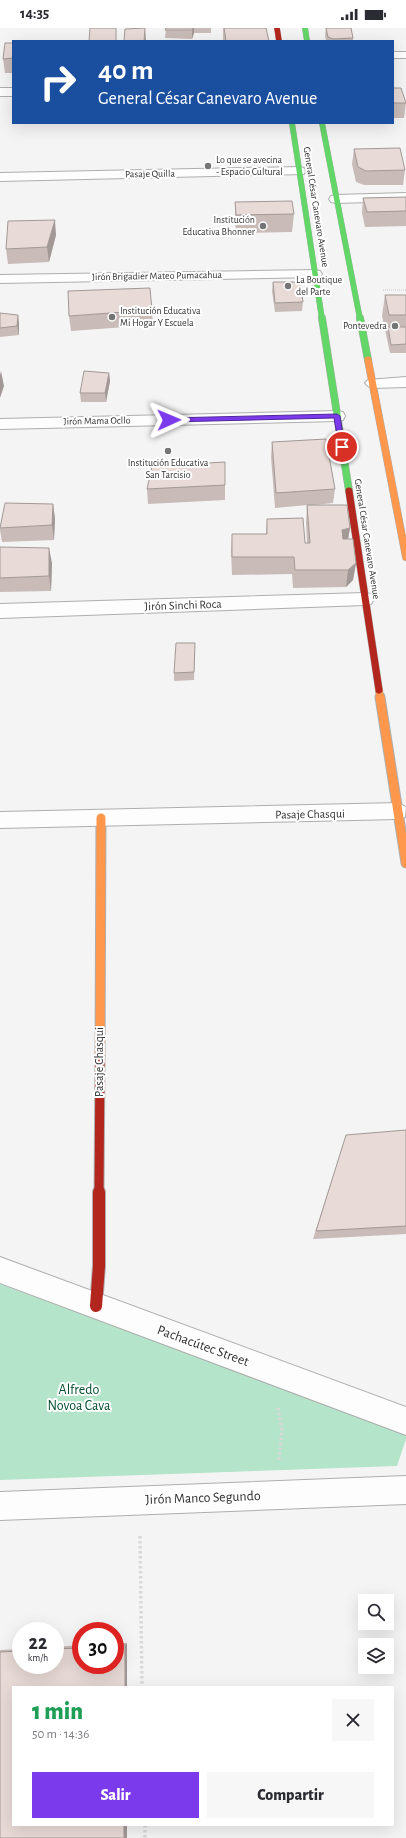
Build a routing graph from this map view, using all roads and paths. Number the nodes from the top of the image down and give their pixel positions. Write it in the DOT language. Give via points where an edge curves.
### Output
graph roads {
  1 [pos="277,28"];
  2 [pos="305,28"];
  3 [pos="279,40"];
  4 [pos="307,40"];
  5 [pos="394,55"];
  6 [pos="406,55"];
  7 [pos="0,92"];
  8 [pos="12,92"];
  9 [pos="292,124"];
  10 [pos="322,124"];
  11 [pos="299,171"];
  12 [pos="0,177"];
  13 [pos="406,197"];
  14 [pos="336,199"];
  15 [pos="315,274"];
  16 [pos="0,279"];
  17 [pos="373,382"];
  18 [pos="406,382"];
  19 [pos="337,416"];
  20 [pos="0,424"];
  21 [pos="406,557"];
  22 [pos="366,600"];
  23 [pos="0,611"];
  24 [pos="398,812"];
  25 [pos="101,818"];
  26 [pos="0,820"];
  27 [pos="406,864"];
  28 [pos="0,1270"];
  29 [pos="96,1306"];
  30 [pos="276,1400"];
  31 [pos="406,1421"];
  32 [pos="278,1466"];
  33 [pos="406,1490"];
  34 [pos="140,1501"];
  35 [pos="0,1506"];
  36 [pos="142,1686"];
  37 [pos="145,1826"];
  38 [pos="145,1838"];
  1 -- 3 [label="main road"];
  2 -- 4 [label="main road"];
  5 -- 6 [label="street"];
  7 -- 8 [label="street"];
  9 -- 11 [label="main road, General César Canevaro Avenue"];
  10 -- 14 [label="main road, General César Canevaro Avenue"];
  11 -- 12 [label="street, Pasaje Quilla"];
  11 -- 15 [label="main road, General César Canevaro Avenue"];
  13 -- 14 [label="street"];
  14 -- 17 [label="main road, General César Canevaro Avenue"];
  15 -- 16 [label="street, Jirón Brigadier Mateo Pumacahua"];
  15 -- 19 [label="main road, General César Canevaro Avenue"];
  17 -- 18 [label="street"];
  17 -- 21 [label="main road, General César Canevaro Avenue"];
  19 -- 20 [label="street, Jirón Mama Ocllo"];
  19 -- 22 [label="main road, General César Canevaro Avenue"];
  22 -- 23 [label="street, Jirón Sinchi Roca"];
  22 -- 24 [label="main road, General César Canevaro Avenue"];
  24 -- 25 [label="street, Pasaje Chasqui"];
  24 -- 27 [label="main road, General César Canevaro Avenue"];
  25 -- 26 [label="street, Pasaje Chasqui"];
  25 -- 29 [label="main road, Pasaje Chasqui" via="99,1266"];
  28 -- 29 [label="street, Pachacútec Street"];
  29 -- 31 [label="street, Pachacútec Street"];
  30 -- 32 [label="path" via="282,1430"];
  33 -- 34 [label="street, Jirón Manco Segundo"];
  34 -- 35 [label="street, Jirón Manco Segundo"];
  34 -- 36 [label="path"];
  37 -- 38 [label="path"];
}
